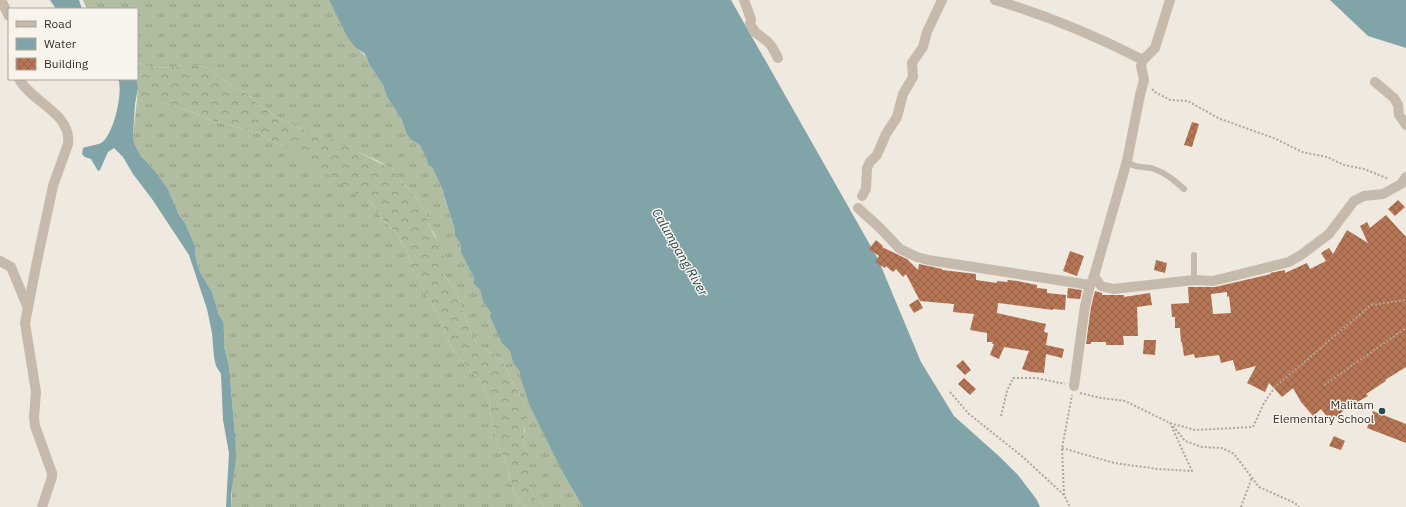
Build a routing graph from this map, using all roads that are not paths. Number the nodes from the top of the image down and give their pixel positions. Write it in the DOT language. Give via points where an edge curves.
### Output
graph roads {
  1 [pos="1,0"];
  2 [pos="744,0"];
  3 [pos="942,0"];
  4 [pos="995,0"];
  5 [pos="1170,0"];
  6 [pos="8,14"];
  7 [pos="778,58"];
  8 [pos="1143,60"];
  9 [pos="20,80"];
  10 [pos="1375,82"];
  11 [pos="1406,126"];
  12 [pos="1127,161"];
  13 [pos="1404,183"];
  14 [pos="1184,189"];
  15 [pos="862,196"];
  16 [pos="858,208"];
  17 [pos="1194,255"];
  18 [pos="0,261"];
  19 [pos="1194,280"];
  20 [pos="1092,281"];
  21 [pos="28,308"];
  22 [pos="1074,386"];
  23 [pos="42,507"];
  1 -- 6 [label="street"];
  2 -- 7 [label="street" via="750,24 755,32 768,42"];
  3 -- 15 [label="street" via="923,47 912,63 913,77 903,94 897,117 877,155 867,168 866,189"];
  4 -- 8 [label="street" via="1105,41"];
  5 -- 8 [label="street" via="1155,48"];
  8 -- 12 [label="street" via="1141,66 1144,80"];
  9 -- 21 [label="street" via="27,91 61,118 69,137 53,186"];
  10 -- 11 [label="street" via="1394,98 1399,115"];
  12 -- 14 [label="lane" via="1136,167 1154,169 1169,176"];
  12 -- 20 [label="street"];
  13 -- 19 [label="street" via="1383,194 1364,196 1354,201 1329,234 1289,262 1213,281"];
  16 -- 20 [label="street" via="900,249 917,257"];
  17 -- 19 [label="lane"];
  18 -- 21 [label="street" via="11,267"];
  19 -- 20 [label="street" via="1112,289"];
  20 -- 22 [label="street" via="1085,306"];
  21 -- 23 [label="street" via="25,323 36,392 35,426 52,473"];
}
